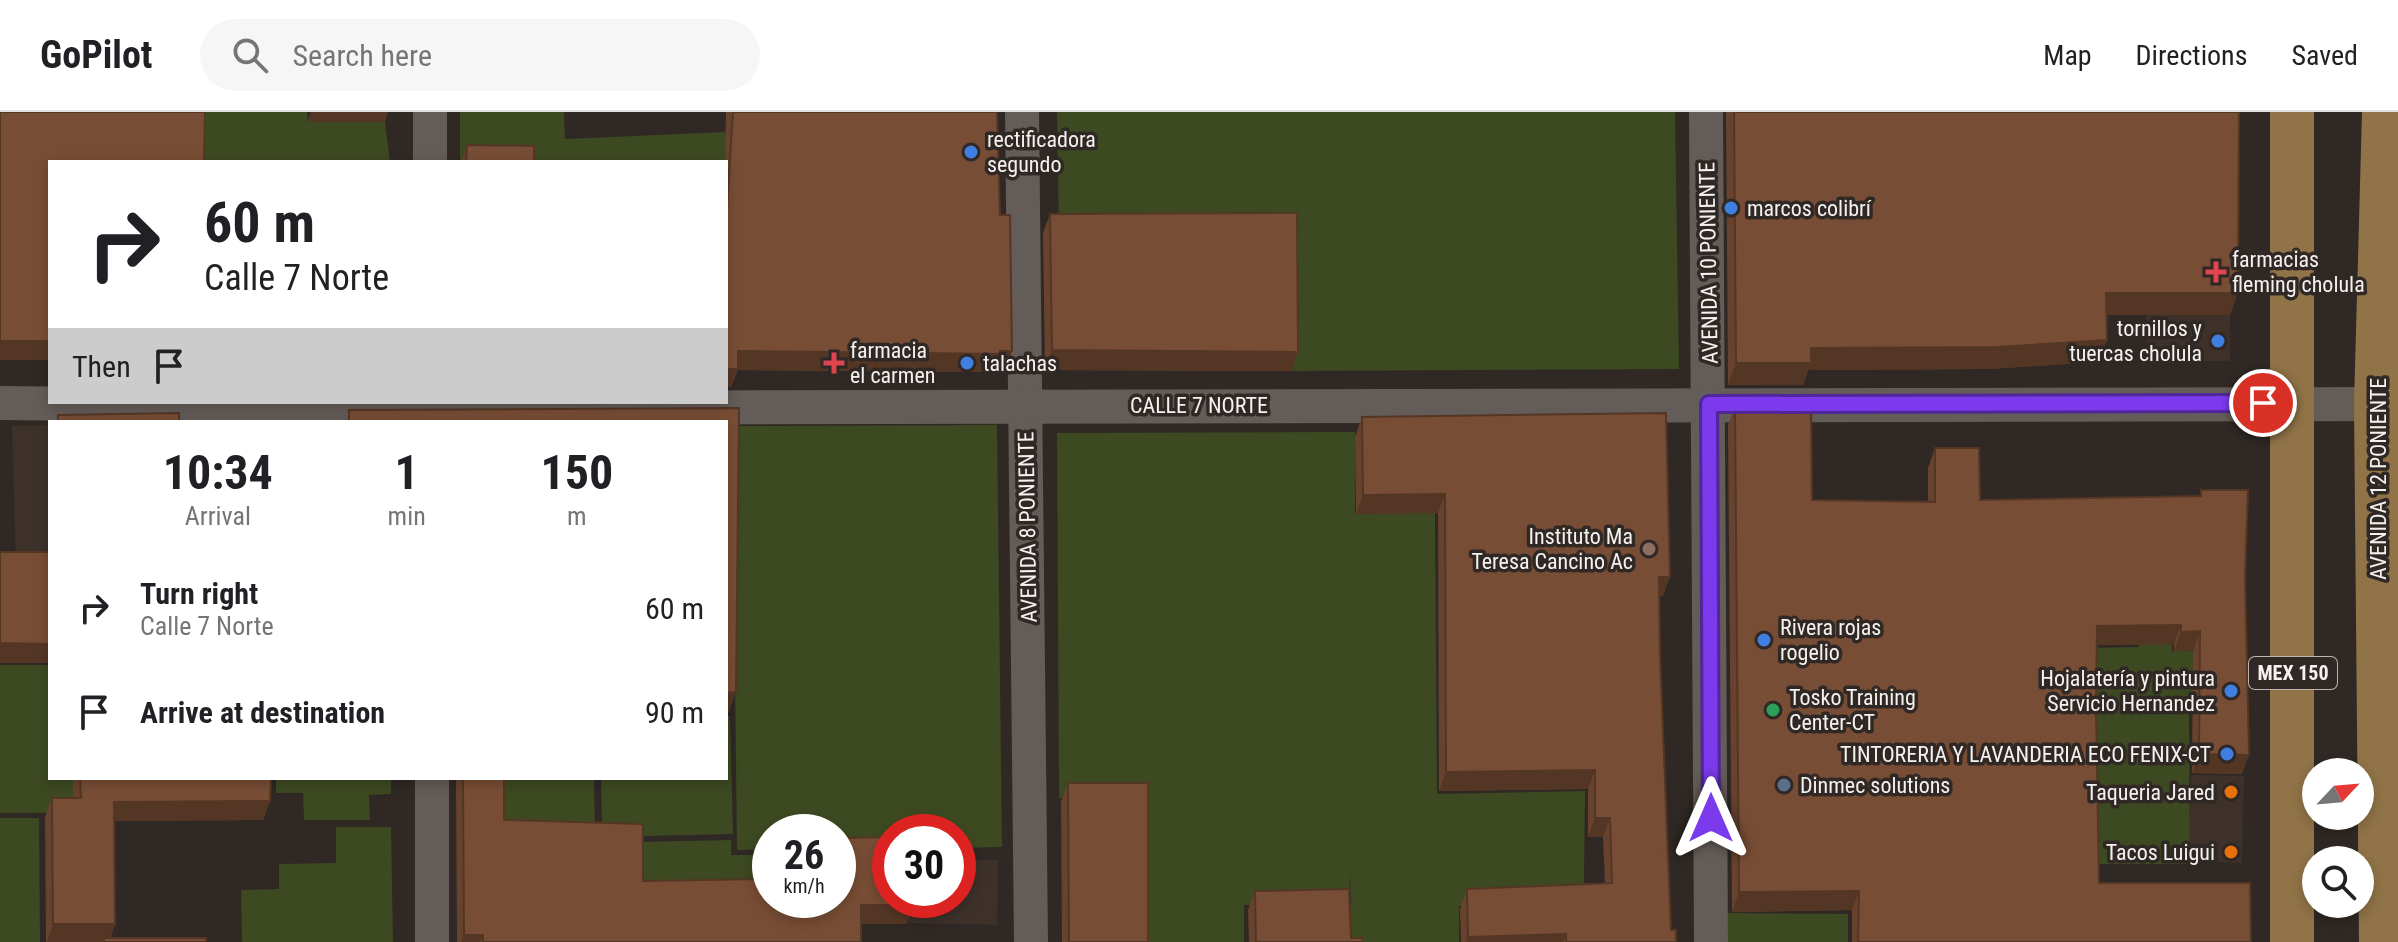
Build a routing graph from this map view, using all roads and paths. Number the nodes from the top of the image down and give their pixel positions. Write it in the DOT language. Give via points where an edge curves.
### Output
graph roads {
  1 [pos="430,112"];
  2 [pos="1022,112"];
  3 [pos="1706,112"];
  4 [pos="2292,112"];
  5 [pos="2384,112"];
  6 [pos="430,160"];
  7 [pos="0,403"];
  8 [pos="2293,403"];
  9 [pos="48,404"];
  10 [pos="62,404"];
  11 [pos="1709,404"];
  12 [pos="2387,404"];
  13 [pos="1026,405"];
  14 [pos="431,410"];
  15 [pos="432,780"];
  16 [pos="2387,919"];
  17 [pos="432,942"];
  18 [pos="1031,942"];
  19 [pos="1711,942"];
  20 [pos="2292,942"];
  1 -- 6 [label="street"];
  2 -- 13 [label="street, AVENIDA 8 PONIENTE"];
  3 -- 11 [label="street, AVENIDA 10 PONIENTE"];
  4 -- 8 [label="main road, MEX 150"];
  5 -- 12 [label="main road, AVENIDA 12 PONIENTE"];
  7 -- 9 [label="street, CALLE 7 NORTE"];
  8 -- 11 [label="street, CALLE 7 NORTE"];
  8 -- 12 [label="street, CALLE 7 NORTE"];
  8 -- 20 [label="main road, MEX 150"];
  10 -- 14 [label="street, CALLE 7 NORTE"];
  11 -- 13 [label="street, CALLE 7 NORTE"];
  11 -- 19 [label="street, AVENIDA 10 PONIENTE"];
  12 -- 16 [label="main road, AVENIDA 12 PONIENTE"];
  13 -- 14 [label="street, CALLE 7 NORTE"];
  13 -- 18 [label="street, AVENIDA 8 PONIENTE"];
  15 -- 17 [label="street"];
}
